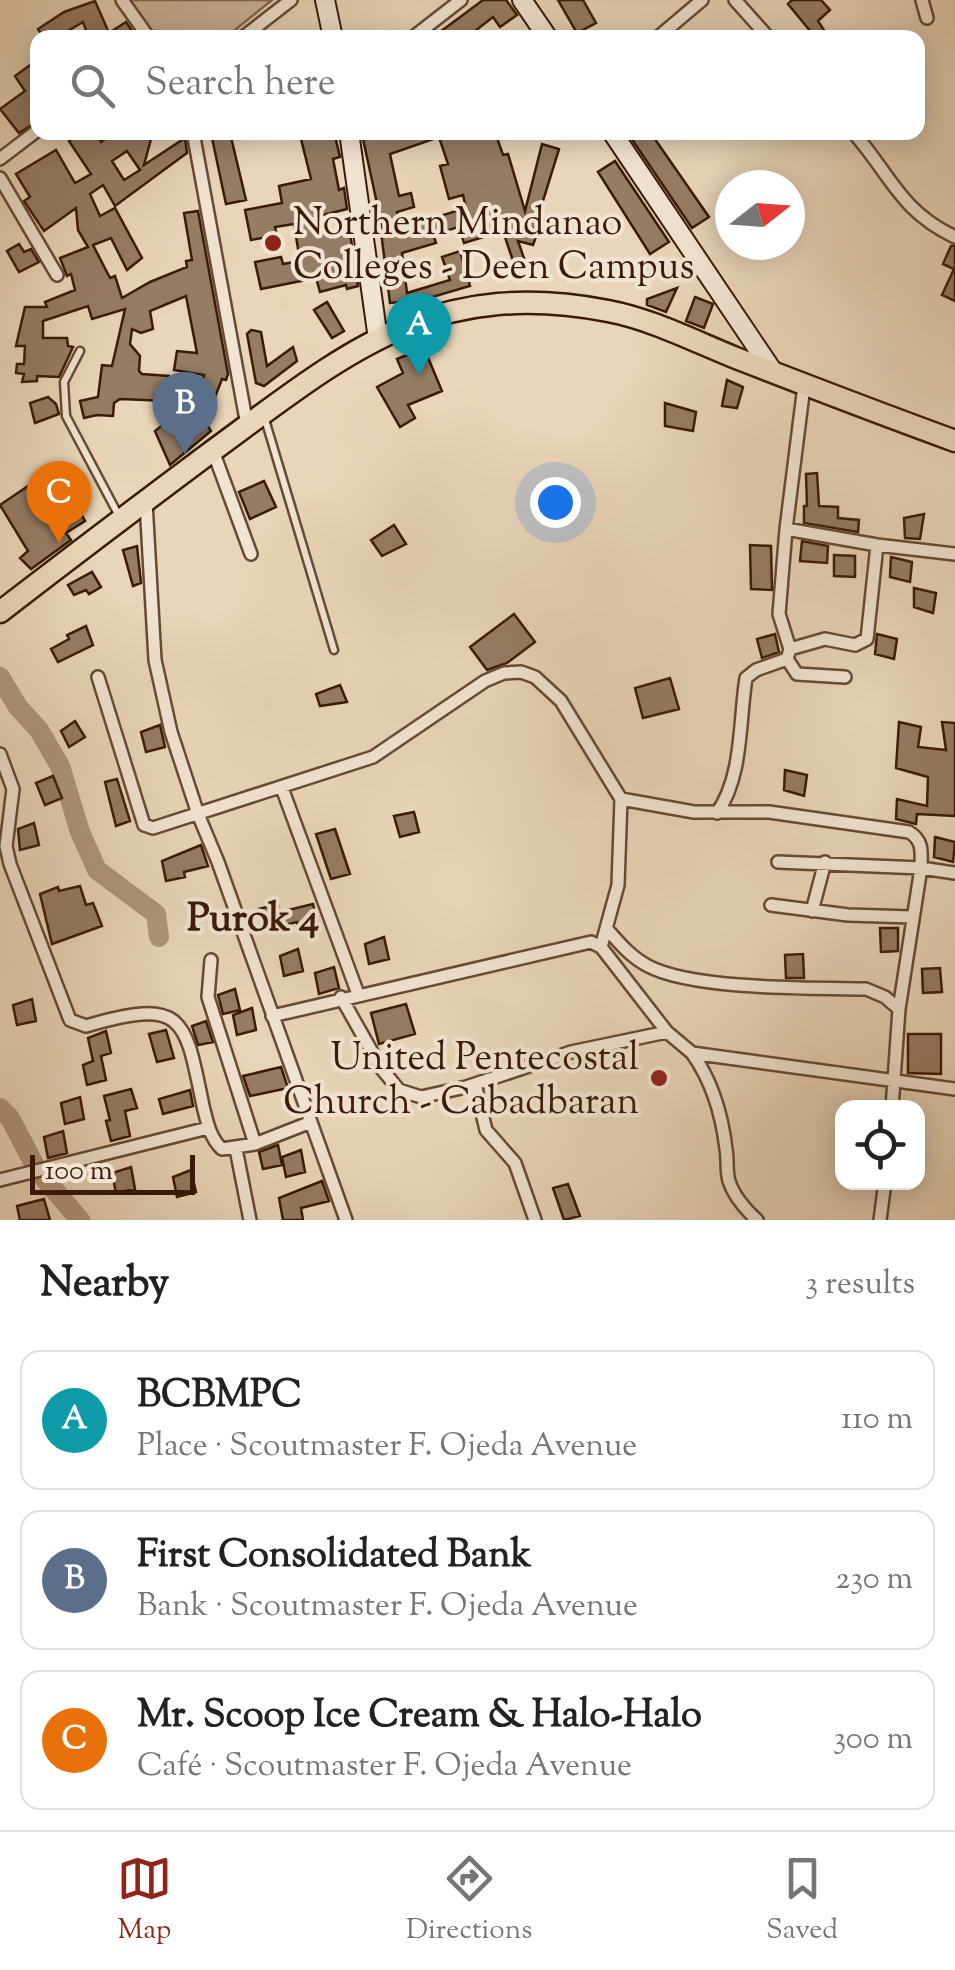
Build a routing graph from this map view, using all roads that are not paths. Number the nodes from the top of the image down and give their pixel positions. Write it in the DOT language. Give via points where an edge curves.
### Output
graph roads {
  1 [pos="122,0"];
  2 [pos="291,0"];
  3 [pos="324,0"];
  4 [pos="461,0"];
  5 [pos="522,0"];
  6 [pos="702,0"];
  7 [pos="735,0"];
  8 [pos="922,0"];
  9 [pos="927,18"];
  10 [pos="143,30"];
  11 [pos="252,30"];
  12 [pos="330,30"];
  13 [pos="422,30"];
  14 [pos="543,30"];
  15 [pos="666,30"];
  16 [pos="761,30"];
  17 [pos="30,136"];
  18 [pos="195,140"];
  19 [pos="350,140"];
  20 [pos="617,140"];
  21 [pos="860,140"];
  22 [pos="0,158"];
  23 [pos="0,178"];
  24 [pos="955,237"];
  25 [pos="57,275"];
  26 [pos="378,338"];
  27 [pos="80,351"];
  28 [pos="774,373"];
  29 [pos="804,386"];
  30 [pos="255,419"];
  31 [pos="955,440"];
  32 [pos="213,451"];
  33 [pos="146,499"];
  34 [pos="120,518"];
  35 [pos="786,528"];
  36 [pos="877,545"];
  37 [pos="251,554"];
  38 [pos="955,554"];
  39 [pos="0,612"];
  40 [pos="334,650"];
  41 [pos="789,654"];
  42 [pos="845,677"];
  43 [pos="98,678"];
  44 [pos="0,754"];
  45 [pos="282,788"];
  46 [pos="621,799"];
  47 [pos="717,812"];
  48 [pos="198,814"];
  49 [pos="778,862"];
  50 [pos="825,862"];
  51 [pos="920,868"];
  52 [pos="955,873"];
  53 [pos="771,905"];
  54 [pos="812,911"];
  55 [pos="912,917"];
  56 [pos="608,930"];
  57 [pos="601,947"];
  58 [pos="211,960"];
  59 [pos="358,994"];
  60 [pos="341,998"];
  61 [pos="899,1009"];
  62 [pos="272,1016"];
  63 [pos="667,1032"];
  64 [pos="692,1053"];
  65 [pos="893,1080"];
  66 [pos="475,1084"];
  67 [pos="955,1089"];
  68 [pos="892,1100"];
  69 [pos="311,1122"];
  70 [pos="208,1128"];
  71 [pos="255,1144"];
  72 [pos="236,1149"];
  73 [pos="0,1180"];
  74 [pos="884,1190"];
  75 [pos="250,1220"];
  76 [pos="346,1220"];
  77 [pos="536,1220"];
  78 [pos="757,1220"];
  79 [pos="880,1220"];
  1 -- 10 [label="street"];
  2 -- 11 [label="street"];
  3 -- 12 [label="main road"];
  4 -- 13 [label="street"];
  5 -- 14 [label="main road"];
  6 -- 15 [label="street"];
  7 -- 16 [label="street"];
  8 -- 9 [label="street"];
  17 -- 22 [label="street"];
  18 -- 30 [label="street"];
  19 -- 26 [label="main road"];
  20 -- 28 [label="main road"];
  21 -- 24 [label="street" via="915,213"];
  23 -- 25 [label="street"];
  26 -- 28 [label="highway" via="434,315 521,300 611,311"];
  26 -- 30 [label="highway"];
  27 -- 34 [label="lane" via="64,382 66,416"];
  28 -- 29 [label="highway"];
  29 -- 31 [label="highway"];
  29 -- 35 [label="street"];
  30 -- 32 [label="highway"];
  30 -- 40 [label="lane"];
  32 -- 33 [label="highway"];
  32 -- 37 [label="street"];
  33 -- 34 [label="highway"];
  33 -- 48 [label="street" via="155,660"];
  34 -- 39 [label="highway"];
  35 -- 36 [label="street"];
  35 -- 41 [label="street" via="779,614"];
  36 -- 38 [label="street"];
  36 -- 41 [label="street" via="866,640 852,645 825,639"];
  41 -- 42 [label="street" via="797,674"];
  41 -- 47 [label="street" via="746,678 737,756 728,797"];
  43 -- 48 [label="street" via="144,825 159,828"];
  44 -- 70 [label="street" via="13,790 10,864 70,1020 86,1026 164,1015 181,1026"];
  45 -- 46 [label="street" via="373,757 486,682 521,672 561,701"];
  45 -- 48 [label="street"];
  45 -- 59 [label="street"];
  46 -- 47 [label="street"];
  46 -- 56 [label="street" via="618,885"];
  47 -- 51 [label="street" via="769,812 909,832 921,845"];
  48 -- 62 [label="street"];
  49 -- 50 [label="street"];
  50 -- 51 [label="street"];
  50 -- 54 [label="street"];
  51 -- 52 [label="street"];
  51 -- 55 [label="street"];
  53 -- 54 [label="street"];
  54 -- 55 [label="street"];
  55 -- 61 [label="street"];
  56 -- 57 [label="street"];
  56 -- 61 [label="street" via="650,968 680,978 866,989"];
  57 -- 59 [label="street" via="590,942"];
  57 -- 63 [label="street"];
  58 -- 71 [label="street" via="208,998"];
  59 -- 60 [label="street"];
  60 -- 62 [label="street"];
  60 -- 66 [label="street" via="399,1090 421,1097"];
  61 -- 65 [label="street"];
  62 -- 69 [label="street"];
  63 -- 64 [label="street"];
  63 -- 66 [label="street" via="571,1052"];
  64 -- 65 [label="street"];
  64 -- 78 [label="street" via="714,1093 729,1181"];
  65 -- 67 [label="street"];
  65 -- 68 [label="street"];
  66 -- 77 [label="street" via="486,1130 515,1163"];
  69 -- 71 [label="street"];
  69 -- 76 [label="street"];
  70 -- 72 [label="street" via="218,1147"];
  70 -- 73 [label="street"];
  71 -- 72 [label="street"];
  72 -- 75 [label="street"];
  74 -- 79 [label="street"];
}
